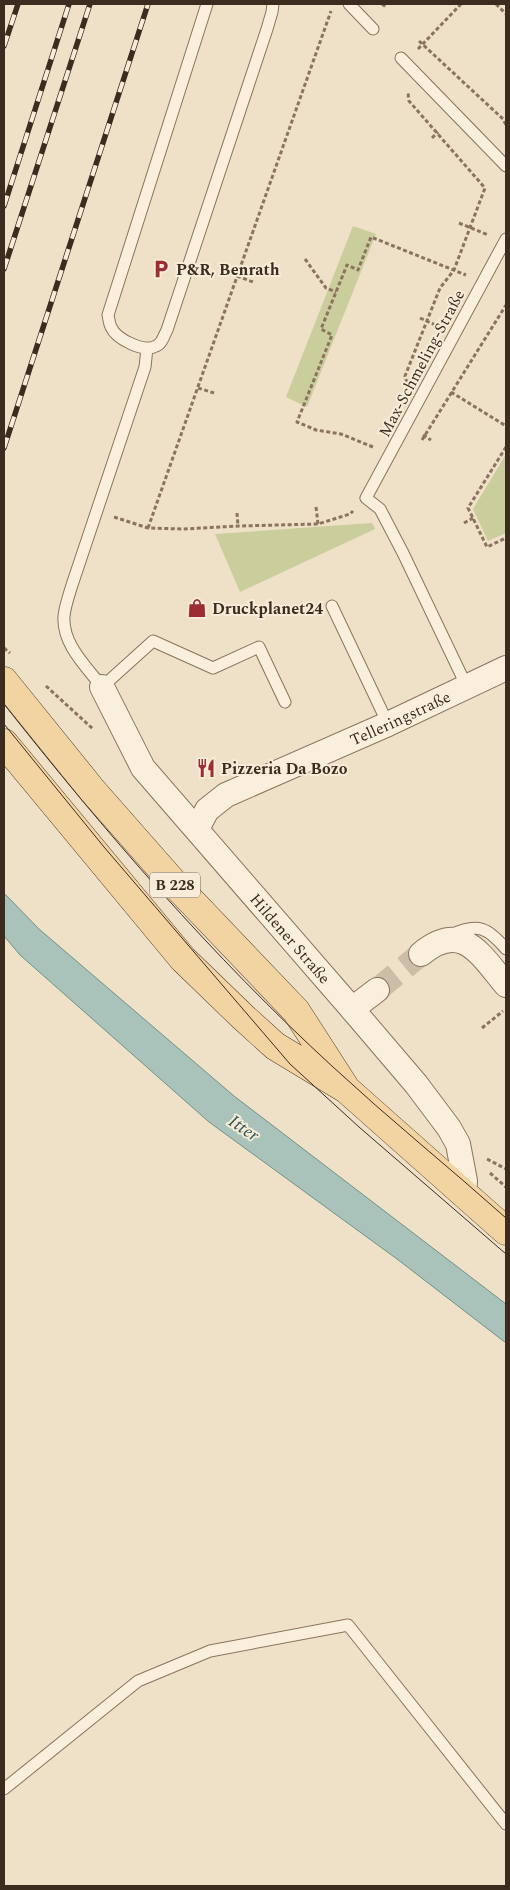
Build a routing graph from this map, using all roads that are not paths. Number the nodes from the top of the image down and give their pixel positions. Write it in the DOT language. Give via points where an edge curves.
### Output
graph roads {
  1 [pos="207,4"];
  2 [pos="273,4"];
  3 [pos="349,4"];
  4 [pos="373,29"];
  5 [pos="403,60"];
  6 [pos="506,166"];
  7 [pos="505,244"];
  8 [pos="147,348"];
  9 [pos="332,606"];
  10 [pos="506,668"];
  11 [pos="4,680"];
  12 [pos="102,687"];
  13 [pos="467,687"];
  14 [pos="285,702"];
  15 [pos="388,724"];
  16 [pos="4,743"];
  17 [pos="197,829"];
  18 [pos="443,940"];
  19 [pos="506,949"];
  20 [pos="420,954"];
  21 [pos="506,985"];
  22 [pos="377,990"];
  23 [pos="352,1010"];
  24 [pos="346,1089"];
  25 [pos="464,1194"];
  26 [pos="506,1231"];
  27 [pos="4,1789"];
  28 [pos="506,1824"];
  1 -- 8 [label="lane" via="108,315 110,326 122,340"];
  2 -- 8 [label="lane" via="167,330 157,346"];
  3 -- 4 [label="lane"];
  5 -- 6 [label="lane"];
  7 -- 13 [label="lane, Max-Schmeling-Straße" via="366,498 380,509"];
  8 -- 12 [label="lane" via="145,367 64,616 72,648"];
  9 -- 15 [label="lane"];
  10 -- 13 [label="street, Telleringstraße"];
  11 -- 24 [label="main road, B 228" via="92,790 172,881 296,1011"];
  12 -- 14 [label="lane" via="153,641 213,668 259,647"];
  12 -- 17 [label="street, Hildener Straße" via="143,768"];
  13 -- 15 [label="street, Telleringstraße"];
  15 -- 17 [label="street, Telleringstraße" via="226,795 207,810"];
  16 -- 24 [label="main road, B 228" via="183,959 275,1046"];
  17 -- 23 [label="street, Hildener Straße"];
  18 -- 19 [label="lane" via="474,928 490,932"];
  18 -- 20 [label="street"];
  18 -- 21 [label="street" via="456,940 478,951"];
  22 -- 23 [label="street"];
  23 -- 25 [label="street, Hildener Straße" via="449,1128 458,1144 465,1181"];
  24 -- 25 [label="main road, B 228"];
  25 -- 26 [label="main road, B 228"];
  27 -- 28 [label="lane" via="138,1681 210,1652 348,1625"];
}
